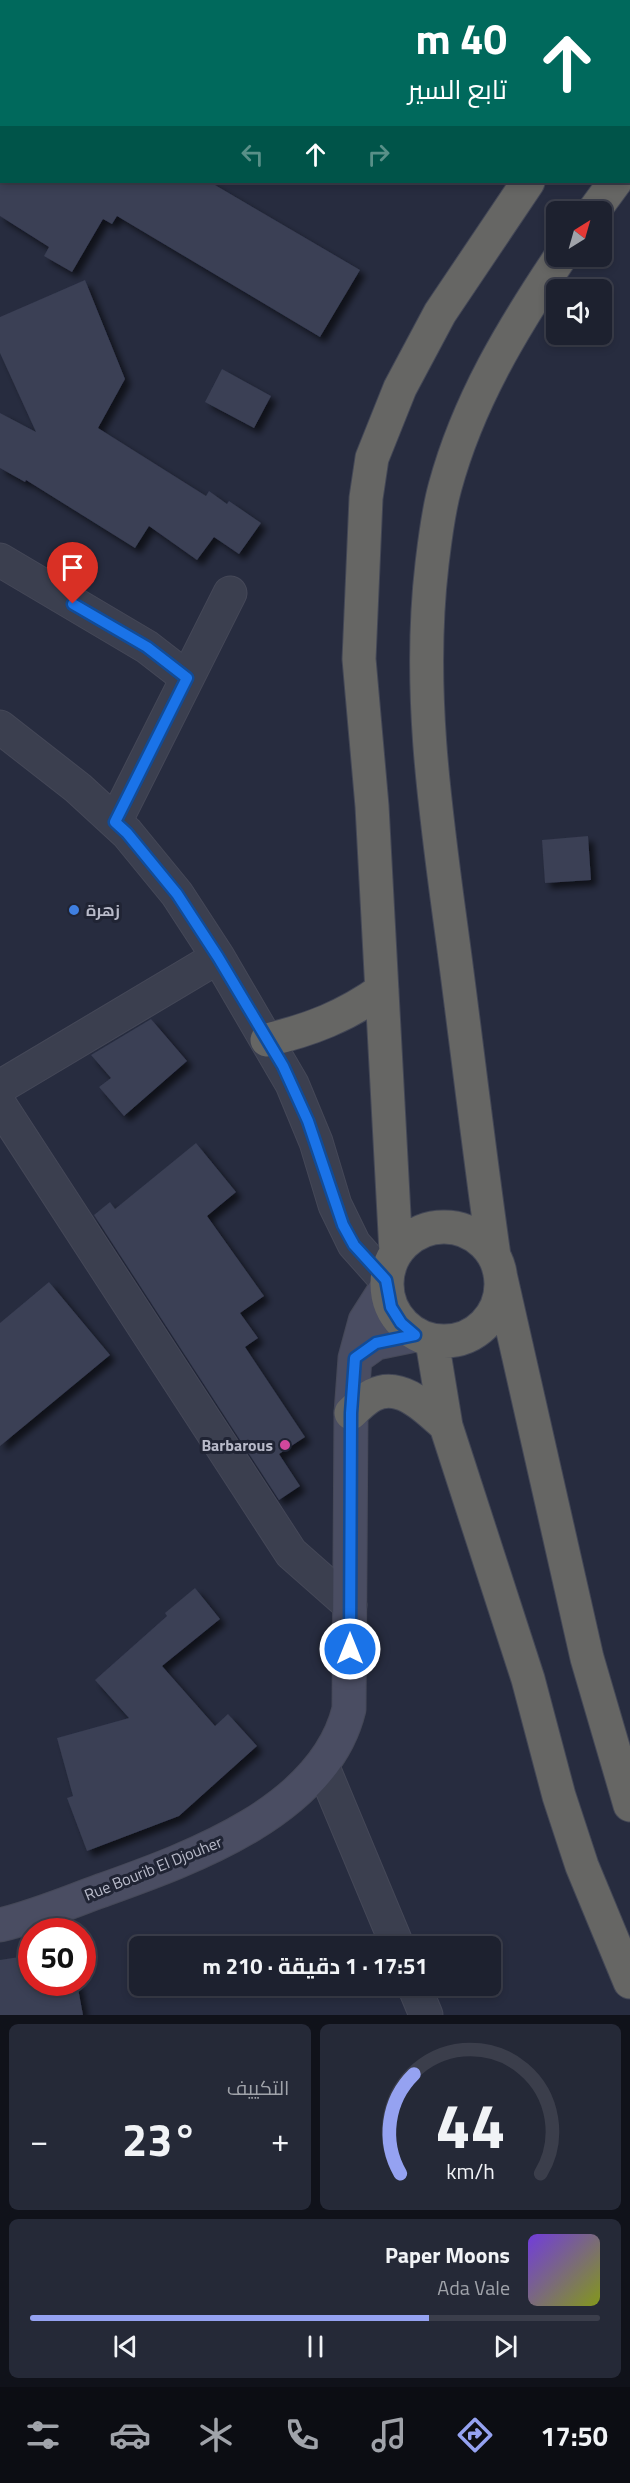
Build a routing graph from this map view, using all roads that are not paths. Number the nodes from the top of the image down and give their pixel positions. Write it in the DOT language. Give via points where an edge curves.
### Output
graph roads {
  1 [pos="527,183"];
  2 [pos="614,183"];
  3 [pos="601,201"];
  4 [pos="554,267"];
  5 [pos="0,560"];
  6 [pos="230,593"];
  7 [pos="187,678"];
  8 [pos="0,727"];
  9 [pos="115,822"];
  10 [pos="218,957"];
  11 [pos="382,990"];
  12 [pos="267,1040"];
  13 [pos="0,1088"];
  14 [pos="0,1105"];
  15 [pos="497,1265"];
  16 [pos="389,1273"];
  17 [pos="424,1338"];
  18 [pos="355,1358"];
  19 [pos="351,1413"];
  20 [pos="446,1426"];
  21 [pos="350,1605"];
  22 [pos="322,1765"];
  23 [pos="630,1804"];
  24 [pos="0,1925"];
  25 [pos="393,1936"];
  26 [pos="630,1982"];
  27 [pos="418,1996"];
  28 [pos="426,2015"];
  1 -- 11 [label="highway" via="440,313 400,388 372,458 366,498 359,658"];
  2 -- 3 [label="highway"];
  4 -- 15 [label="highway" via="504,345 460,441 444,489 428,598 427,699 435,807"];
  5 -- 7 [label="street" via="147,647"];
  6 -- 7 [label="street"];
  7 -- 9 [label="street"];
  8 -- 9 [label="street"];
  9 -- 10 [label="street" via="177,894"];
  10 -- 12 [label="street"];
  10 -- 13 [label="street"];
  11 -- 12 [label="highway" via="362,1005 316,1027"];
  11 -- 16 [label="highway"];
  12 -- 16 [label="street" via="308,1121 343,1225 354,1245"];
  14 -- 21 [label="street" via="291,1553"];
  15 -- 16 [label="highway" via="483,1243 470,1234 438,1227 407,1239"];
  15 -- 17 [label="highway" via="501,1293 484,1326 451,1341"];
  15 -- 23 [label="highway" via="586,1658"];
  16 -- 17 [label="highway" via="391,1307 401,1323"];
  16 -- 18 [label="main road, Rue Bourib El Djouher" via="365,1321"];
  17 -- 18 [label="main road" via="376,1343"];
  17 -- 20 [label="highway"];
  18 -- 19 [label="main road, Rue Bourib El Djouher"];
  19 -- 20 [label="highway" via="372,1395 396,1392 422,1404"];
  19 -- 21 [label="main road, Rue Bourib El Djouher"];
  20 -- 26 [label="highway" via="528,1679 582,1866"];
  21 -- 22 [label="main road, Rue Bourib El Djouher" via="349,1709 344,1728"];
  22 -- 24 [label="main road, Rue Bourib El Djouher" via="278,1807 219,1842 136,1878"];
  22 -- 25 [label="street"];
  27 -- 28 [label="street"];
}
